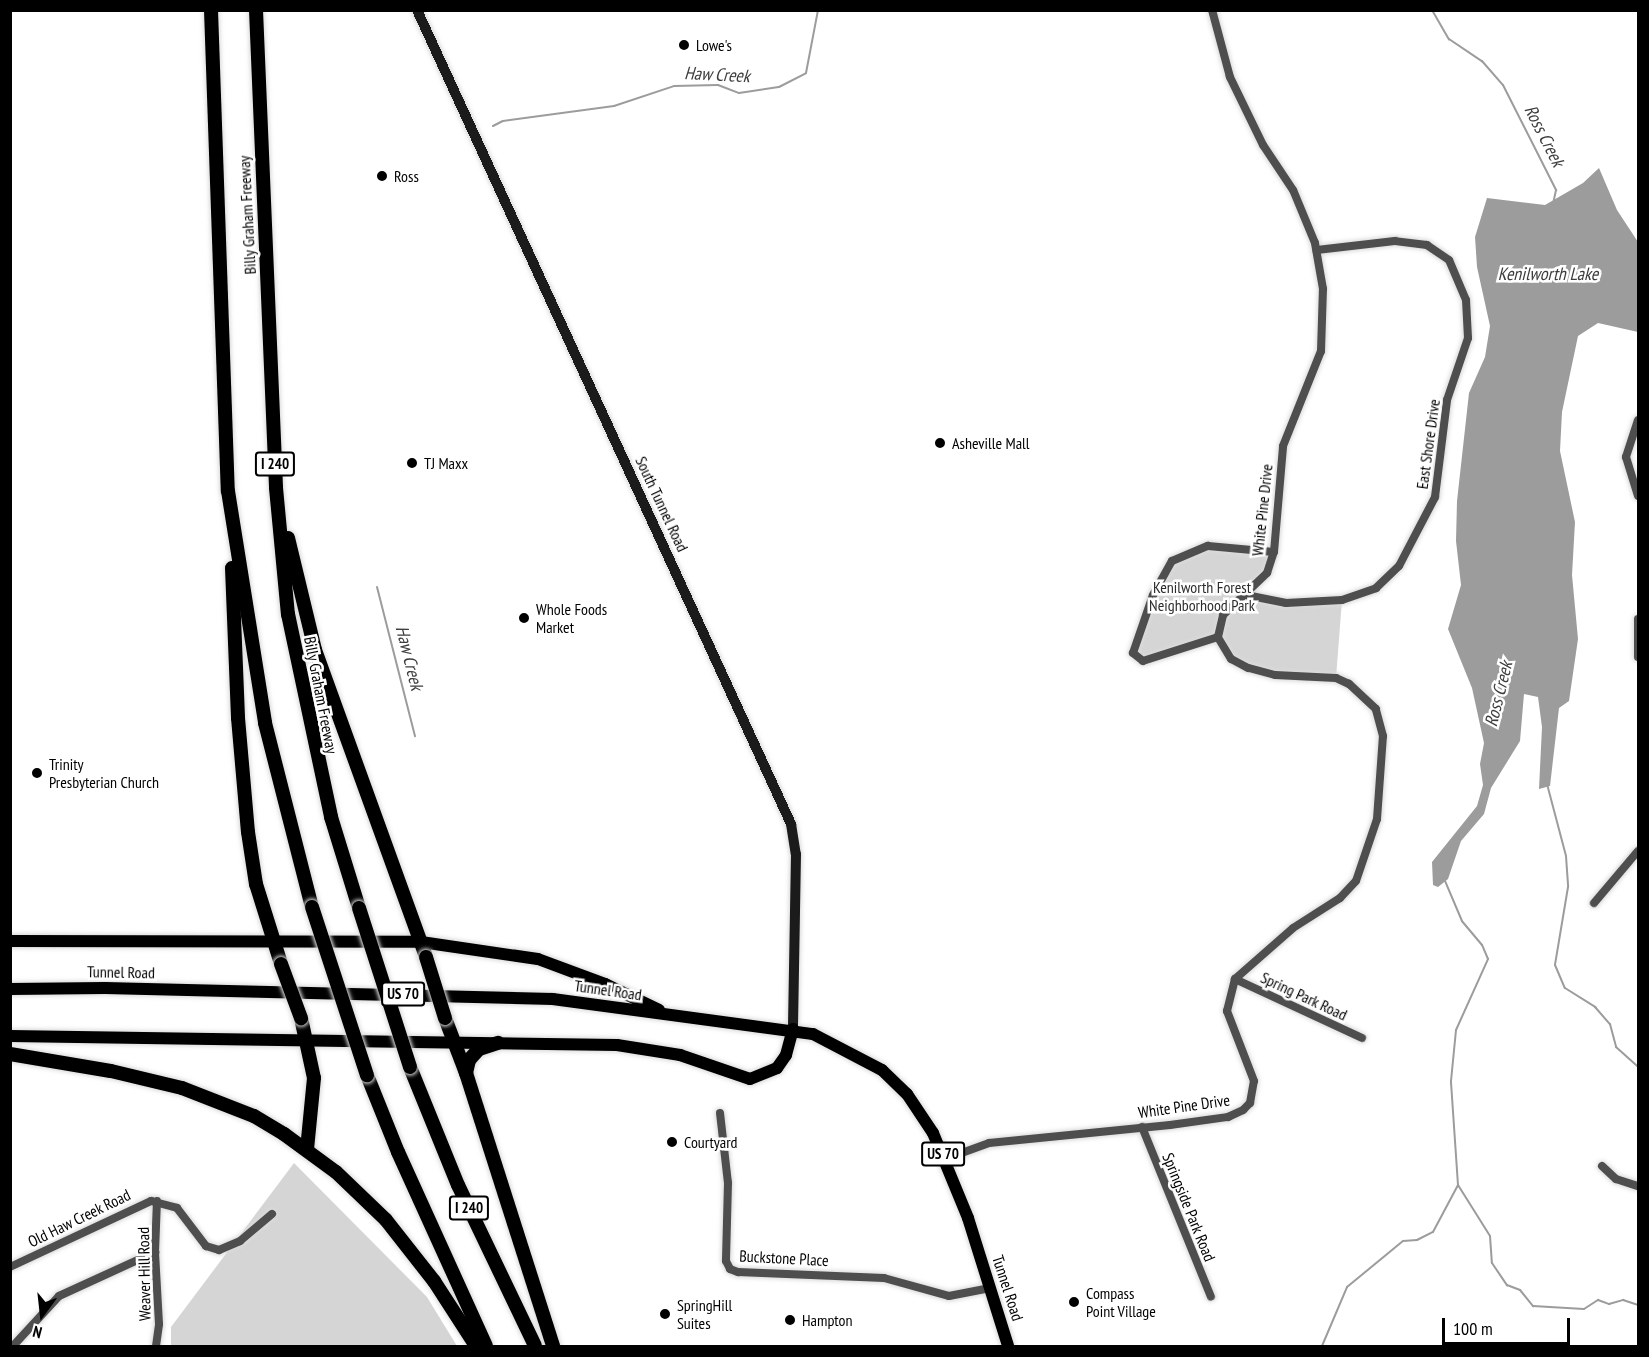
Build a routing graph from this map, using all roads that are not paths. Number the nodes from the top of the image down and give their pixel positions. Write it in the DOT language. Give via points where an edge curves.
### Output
graph roads {
  1 [pos="212,10"];
  2 [pos="256,10"];
  3 [pos="417,10"];
  4 [pos="1212,10"];
  5 [pos="1317,250"];
  6 [pos="1638,420"];
  7 [pos="276,488"];
  8 [pos="228,491"];
  9 [pos="1638,496"];
  10 [pos="1274,552"];
  11 [pos="1246,595"];
  12 [pos="1638,619"];
  13 [pos="1218,637"];
  14 [pos="1638,657"];
  15 [pos="1638,851"];
  16 [pos="1594,903"];
  17 [pos="272,940"];
  18 [pos="10,941"];
  19 [pos="421,942"];
  20 [pos="1235,979"];
  21 [pos="10,989"];
  22 [pos="665,1014"];
  23 [pos="793,1029"];
  24 [pos="10,1036"];
  25 [pos="1362,1038"];
  26 [pos="309,1039"];
  27 [pos="453,1041"];
  28 [pos="498,1043"];
  29 [pos="10,1054"];
  30 [pos="466,1073"];
  31 [pos="720,1113"];
  32 [pos="1142,1127"];
  33 [pos="308,1150"];
  34 [pos="945,1159"];
  35 [pos="1602,1166"];
  36 [pos="1638,1186"];
  37 [pos="157,1201"];
  38 [pos="272,1214"];
  39 [pos="154,1252"];
  40 [pos="10,1267"];
  41 [pos="990,1288"];
  42 [pos="1211,1297"];
  43 [pos="13,1347"];
  44 [pos="156,1347"];
  45 [pos="476,1347"];
  46 [pos="486,1347"];
  47 [pos="535,1347"];
  48 [pos="553,1347"];
  49 [pos="1008,1347"];
  1 -- 8 [label="highway, Billy Graham Freeway / I 240"];
  2 -- 7 [label="highway, Billy Graham Freeway / I 240"];
  3 -- 23 [label="main road, South Tunnel Road" via="791,824 796,854"];
  4 -- 5 [label="street, White Pine Drive" via="1230,77 1263,145 1293,190"];
  5 -- 10 [label="street, White Pine Drive" via="1323,289 1321,351 1283,446"];
  5 -- 11 [label="street, East Shore Drive" via="1395,241 1427,244 1449,260 1466,300 1468,338 1447,400 1435,497 1399,566 1376,588 1342,600 1286,603"];
  6 -- 9 [label="street" via="1626,457"];
  7 -- 19 [label="highway" via="315,650"];
  7 -- 47 [label="highway, Billy Graham Freeway / I 240, bridge" via="288,614 331,817 410,1067 458,1185"];
  8 -- 17 [label="highway" via="238,718 248,832 256,884"];
  8 -- 46 [label="highway, Billy Graham Freeway / I 240, bridge" via="265,723 312,907 398,1152"];
  10 -- 11 [label="street, White Pine Drive" via="1267,573"];
  10 -- 13 [label="street" via="1208,546 1172,561 1153,595 1133,653 1143,661"];
  11 -- 13 [label="street, White Pine Drive" via="1223,615"];
  12 -- 14 [label="street"];
  13 -- 20 [label="street" via="1231,659 1248,668 1275,675 1336,678 1349,684 1376,709 1383,736 1377,819 1356,881 1340,898 1293,927"];
  15 -- 16 [label="street"];
  17 -- 18 [label="main road"];
  17 -- 19 [label="main road"];
  17 -- 26 [label="highway, bridge"];
  19 -- 22 [label="main road" via="538,959 596,980"];
  19 -- 27 [label="highway, bridge"];
  20 -- 25 [label="street, Spring Park Road"];
  20 -- 32 [label="street, White Pine Drive" via="1227,1011 1254,1081 1250,1103 1228,1117"];
  21 -- 22 [label="main road, Tunnel Road / US 70" via="553,999"];
  22 -- 23 [label="main road, Tunnel Road / US 70"];
  23 -- 28 [label="main road" via="786,1054 777,1068 750,1079 656,1049"];
  23 -- 34 [label="main road, Tunnel Road / US 70" via="833,1041 882,1070 907,1094"];
  24 -- 26 [label="main road"];
  26 -- 27 [label="main road"];
  26 -- 33 [label="highway" via="314,1100"];
  27 -- 28 [label="main road"];
  27 -- 30 [label="highway"];
  28 -- 30 [label="highway" via="479,1049"];
  29 -- 33 [label="highway" via="182,1088 254,1116"];
  30 -- 48 [label="highway"];
  31 -- 41 [label="street, Buckstone Place" via="728,1183 726,1261 730,1269 884,1278 949,1296"];
  32 -- 34 [label="street, White Pine Drive" via="989,1143"];
  32 -- 42 [label="street, Springside Park Road"];
  33 -- 45 [label="highway" via="361,1195 399,1235"];
  34 -- 41 [label="main road, Tunnel Road / US 70"];
  35 -- 36 [label="street" via="1616,1179"];
  37 -- 38 [label="street, Old Haw Creek Road" via="177,1208 206,1246 219,1250 240,1241"];
  37 -- 39 [label="street, Weaver Hill Road"];
  37 -- 40 [label="street, Old Haw Creek Road" via="132,1207"];
  39 -- 43 [label="street" via="59,1296"];
  39 -- 44 [label="street, Weaver Hill Road" via="159,1324"];
  41 -- 49 [label="main road, Tunnel Road / US 70"];
}
